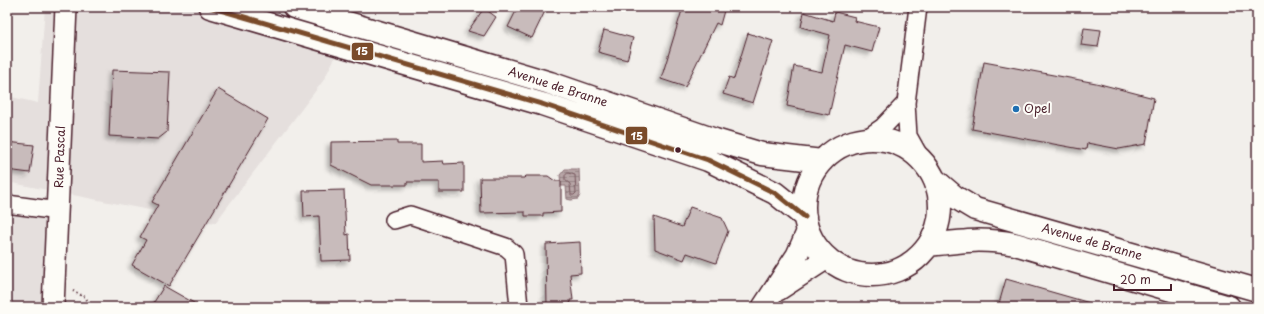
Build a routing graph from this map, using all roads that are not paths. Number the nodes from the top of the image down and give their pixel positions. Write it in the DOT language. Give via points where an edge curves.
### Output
graph roads {
  1 [pos="66,7"];
  2 [pos="210,7"];
  3 [pos="294,7"];
  4 [pos="918,7"];
  5 [pos="906,103"];
  6 [pos="864,140"];
  7 [pos="822,161"];
  8 [pos="922,161"];
  9 [pos="935,180"];
  10 [pos="7,204"];
  11 [pos="58,211"];
  12 [pos="394,220"];
  13 [pos="807,223"];
  14 [pos="929,245"];
  15 [pos="827,258"];
  16 [pos="1257,290"];
  17 [pos="767,300"];
  18 [pos="53,307"];
  19 [pos="519,307"];
  20 [pos="1229,307"];
  1 -- 11 [label="street, Rue Pascal"];
  2 -- 13 [label="main road, Avenue de Branne" via="542,104 708,160 775,192"];
  3 -- 7 [label="main road, Avenue de Branne" via="550,83 762,154"];
  4 -- 5 [label="street"];
  5 -- 6 [label="street" via="884,127"];
  5 -- 8 [label="street" via="908,136"];
  6 -- 7 [label="main road" via="848,144"];
  6 -- 8 [label="main road" via="885,140 905,148"];
  7 -- 13 [label="main road" via="811,178 805,197"];
  8 -- 9 [label="main road"];
  9 -- 14 [label="main road" via="940,202 938,224"];
  9 -- 16 [label="main road, Avenue de Branne" via="955,197 975,209"];
  10 -- 11 [label="street"];
  11 -- 18 [label="street, Rue Pascal"];
  12 -- 19 [label="street" via="410,215 506,247 514,254"];
  13 -- 15 [label="main road" via="816,245"];
  13 -- 17 [label="street" via="797,255"];
  14 -- 15 [label="main road" via="913,262 892,272 869,275 847,270"];
  14 -- 20 [label="main road, Avenue de Branne" via="969,240 1015,244"];
  15 -- 17 [label="street"];
}
